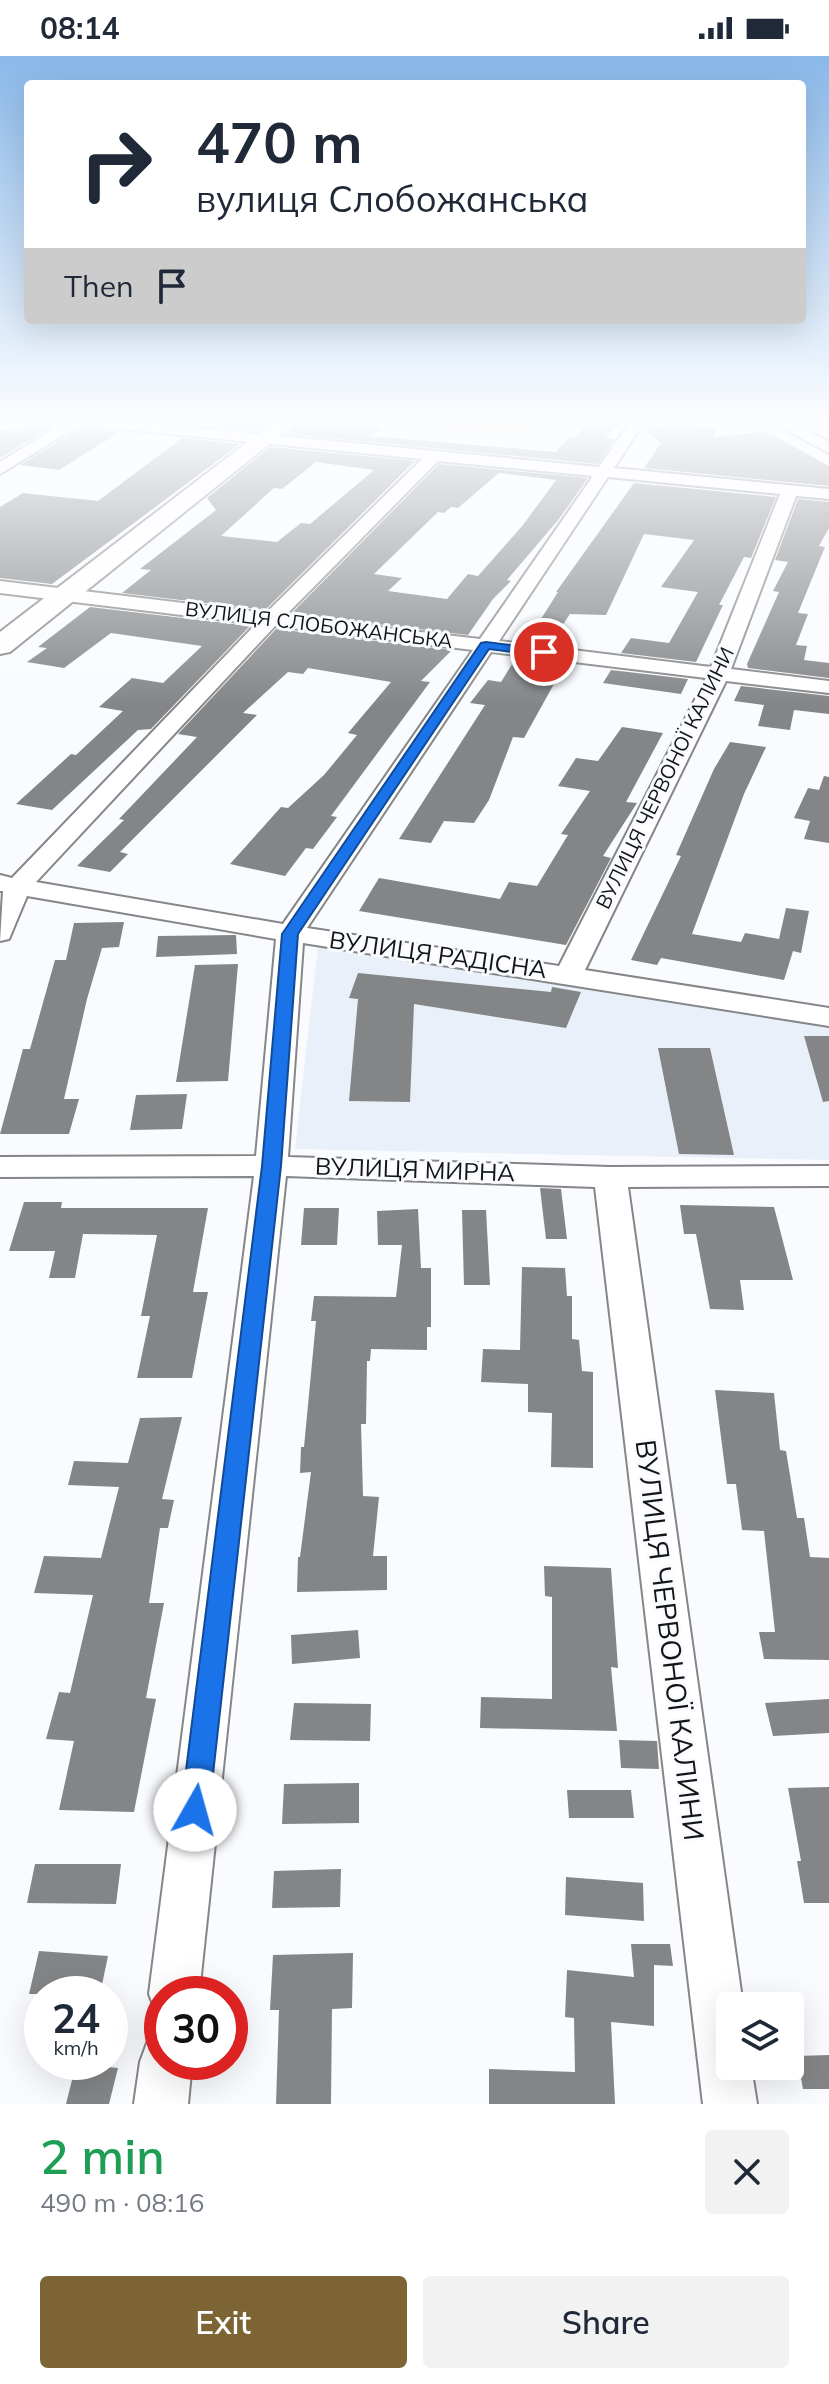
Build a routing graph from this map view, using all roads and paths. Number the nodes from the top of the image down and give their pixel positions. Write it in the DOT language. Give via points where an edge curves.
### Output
graph roads {
  1 [pos="166,517"];
  2 [pos="373,517"];
  3 [pos="574,517"];
  4 [pos="780,517"];
  5 [pos="0,587"];
  6 [pos="65,595"];
  7 [pos="270,620"];
  8 [pos="486,645"];
  9 [pos="0,646"];
  10 [pos="719,673"];
  11 [pos="829,687"];
  12 [pos="8,885"];
  13 [pos="0,933"];
  14 [pos="290,934"];
  15 [pos="569,974"];
  16 [pos="829,1017"];
  17 [pos="271,1166"];
  18 [pos="0,1167"];
  19 [pos="829,1176"];
  20 [pos="610,1177"];
  21 [pos="176,1976"];
  22 [pos="164,2080"];
  23 [pos="161,2104"];
  24 [pos="730,2104"];
  1 -- 6 [label="street"];
  2 -- 7 [label="street"];
  3 -- 8 [label="street"];
  4 -- 10 [label="street, ВУЛИЦЯ ЧЕРВОНОЇ КАЛИНИ"];
  5 -- 6 [label="street, ВУЛИЦЯ СЛОБОЖАНСЬКА"];
  6 -- 7 [label="street, ВУЛИЦЯ СЛОБОЖАНСЬКА"];
  6 -- 9 [label="street"];
  7 -- 8 [label="street, ВУЛИЦЯ СЛОБОЖАНСЬКА"];
  7 -- 12 [label="street"];
  8 -- 10 [label="street, ВУЛИЦЯ СЛОБОЖАНСЬКА"];
  8 -- 14 [label="street"];
  10 -- 11 [label="street, ВУЛИЦЯ СЛОБОЖАНСЬКА"];
  10 -- 15 [label="street, ВУЛИЦЯ ЧЕРВОНОЇ КАЛИНИ"];
  12 -- 13 [label="street"];
  12 -- 14 [label="street, ВУЛИЦЯ РАДІСНА"];
  14 -- 15 [label="street, ВУЛИЦЯ РАДІСНА"];
  14 -- 17 [label="street"];
  15 -- 16 [label="street, ВУЛИЦЯ РАДІСНА"];
  17 -- 18 [label="street, ВУЛИЦЯ МИРНА"];
  17 -- 20 [label="street, ВУЛИЦЯ МИРНА"];
  17 -- 21 [label="street"];
  19 -- 20 [label="street, ВУЛИЦЯ МИРНА"];
  20 -- 24 [label="street, ВУЛИЦЯ ЧЕРВОНОЇ КАЛИНИ"];
  22 -- 23 [label="street"];
}
